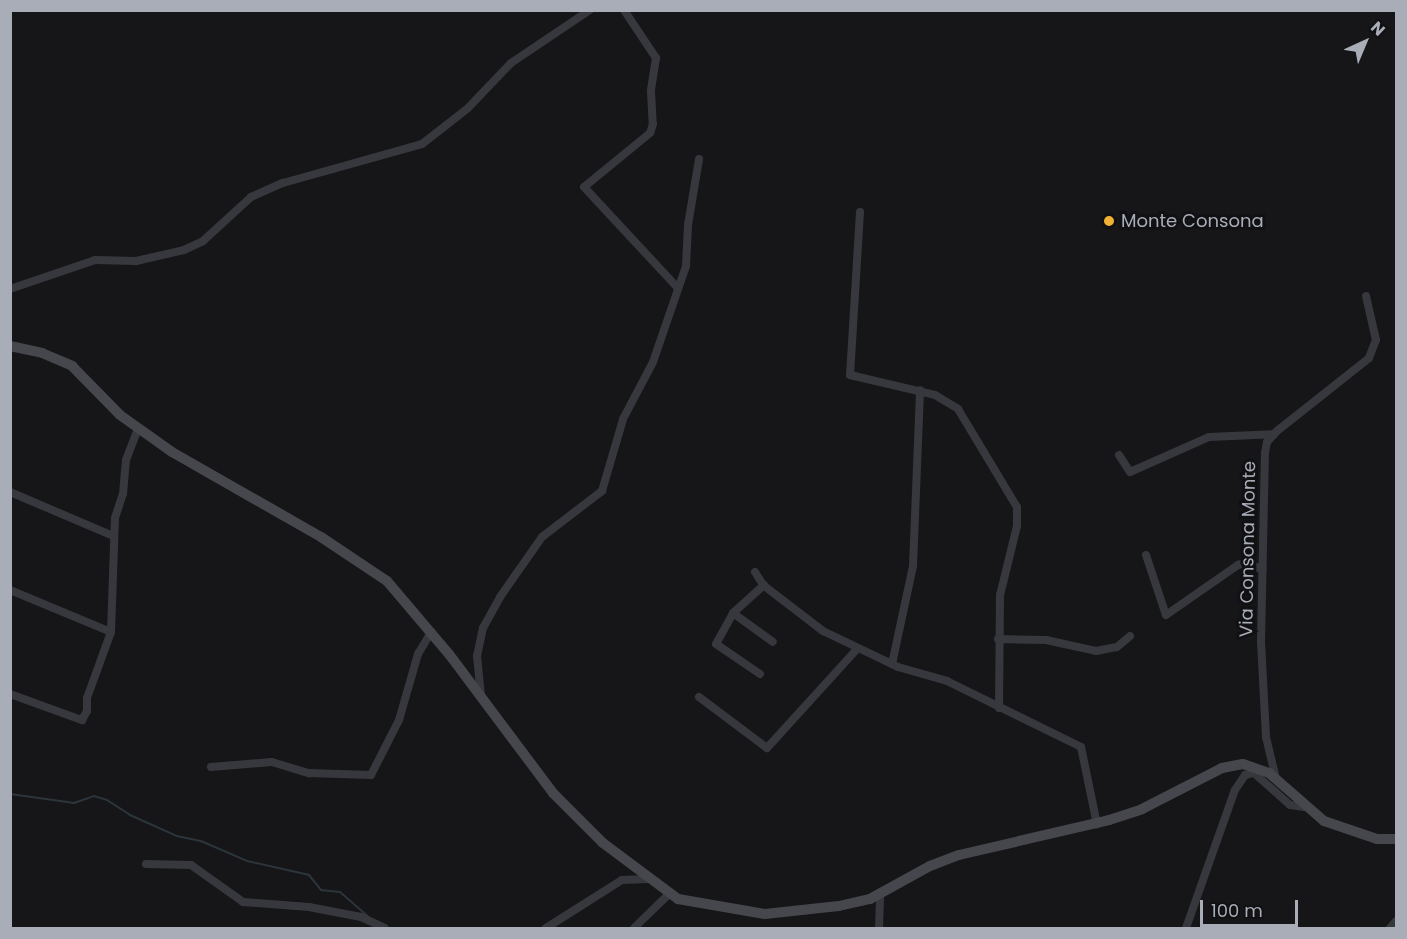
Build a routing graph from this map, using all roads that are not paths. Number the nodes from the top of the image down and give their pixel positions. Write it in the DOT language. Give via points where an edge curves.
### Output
graph roads {
  1 [pos="590,10"];
  2 [pos="624,10"];
  3 [pos="699,159"];
  4 [pos="860,212"];
  5 [pos="677,287"];
  6 [pos="10,289"];
  7 [pos="1366,296"];
  8 [pos="10,345"];
  9 [pos="920,390"];
  10 [pos="138,428"];
  11 [pos="1274,434"];
  12 [pos="1119,455"];
  13 [pos="10,492"];
  14 [pos="112,536"];
  15 [pos="1146,555"];
  16 [pos="1263,570"];
  17 [pos="755,572"];
  18 [pos="764,585"];
  19 [pos="10,590"];
  20 [pos="734,614"];
  21 [pos="111,632"];
  22 [pos="431,632"];
  23 [pos="1130,636"];
  24 [pos="998,639"];
  25 [pos="773,642"];
  26 [pos="858,648"];
  27 [pos="892,664"];
  28 [pos="760,674"];
  29 [pos="10,694"];
  30 [pos="699,697"];
  31 [pos="482,698"];
  32 [pos="999,708"];
  33 [pos="211,767"];
  34 [pos="1276,781"];
  35 [pos="1305,807"];
  36 [pos="1097,824"];
  37 [pos="1396,840"];
  38 [pos="146,864"];
  39 [pos="648,879"];
  40 [pos="670,893"];
  41 [pos="880,894"];
  42 [pos="1396,921"];
  43 [pos="385,928"];
  44 [pos="546,928"];
  45 [pos="634,928"];
  46 [pos="879,928"];
  47 [pos="1186,928"];
  48 [pos="1390,928"];
  1 -- 6 [label="street" via="511,63 468,108 422,144 284,183 250,197 203,241 184,250 136,261 95,260"];
  2 -- 5 [label="street" via="656,58 651,91 653,124 650,133 584,187"];
  3 -- 5 [label="street" via="686,266"];
  4 -- 9 [label="street" via="850,375"];
  5 -- 31 [label="street" via="653,362 623,419 602,491 542,537 483,628 477,657"];
  7 -- 11 [label="street" via="1376,340 1369,358"];
  8 -- 10 [label="main road" via="72,366"];
  9 -- 24 [label="street" via="958,409 1017,507 1017,526 1000,595"];
  9 -- 27 [label="street" via="913,566"];
  10 -- 14 [label="street" via="126,460 126,477"];
  10 -- 22 [label="main road" via="172,452 359,560 387,581"];
  11 -- 12 [label="street" via="1209,437 1130,472"];
  11 -- 16 [label="street, Via Consona Monte" via="1265,453"];
  13 -- 14 [label="street"];
  14 -- 21 [label="street"];
  15 -- 16 [label="street" via="1166,615 1239,565 1247,563"];
  16 -- 34 [label="street, Via Consona Monte" via="1261,642 1266,737"];
  17 -- 18 [label="street"];
  18 -- 20 [label="street"];
  18 -- 26 [label="street" via="824,631"];
  19 -- 21 [label="street"];
  20 -- 25 [label="street"];
  20 -- 28 [label="street" via="716,644"];
  21 -- 29 [label="street" via="82,720"];
  22 -- 31 [label="main road"];
  22 -- 33 [label="street" via="418,654 399,720 370,775 309,773 272,762"];
  23 -- 24 [label="street" via="1117,647 1096,651 1046,640"];
  24 -- 32 [label="street"];
  26 -- 27 [label="street"];
  26 -- 30 [label="street" via="767,748"];
  27 -- 32 [label="street" via="947,681"];
  31 -- 39 [label="main road" via="553,793 603,843"];
  32 -- 36 [label="street" via="1081,747"];
  34 -- 35 [label="main road"];
  34 -- 36 [label="main road" via="1259,768 1243,764 1222,768 1142,809"];
  35 -- 37 [label="main road" via="1324,821 1377,839"];
  35 -- 47 [label="street" via="1290,805 1254,772 1245,775 1235,790"];
  36 -- 41 [label="main road" via="959,855"];
  38 -- 43 [label="street" via="191,866 243,902 357,916"];
  39 -- 40 [label="main road"];
  39 -- 44 [label="street" via="622,880"];
  40 -- 41 [label="main road" via="712,908 765,914 839,906"];
  40 -- 45 [label="street"];
  41 -- 46 [label="street"];
  42 -- 48 [label="street"];
}
